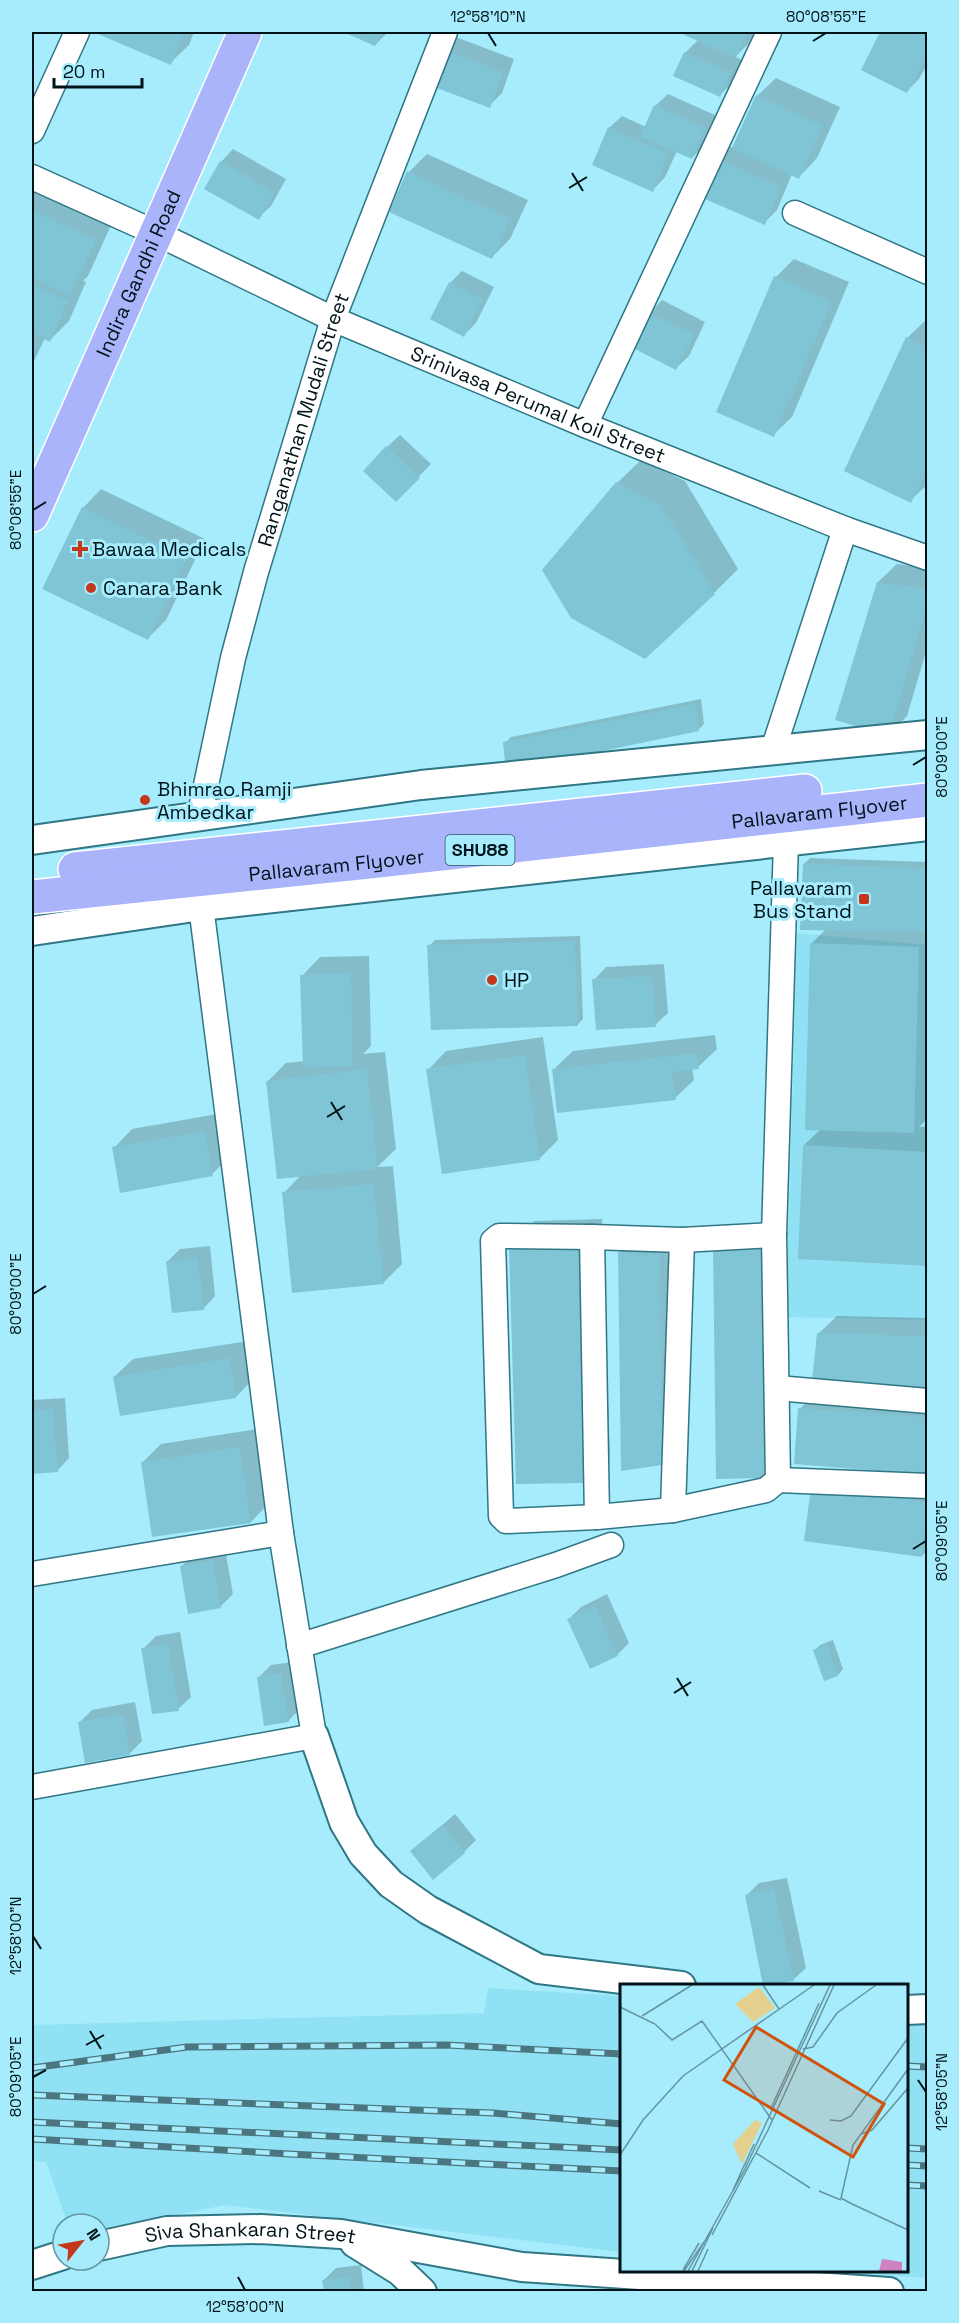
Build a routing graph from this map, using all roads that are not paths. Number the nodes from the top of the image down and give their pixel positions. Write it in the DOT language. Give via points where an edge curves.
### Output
graph roads {
  1 [pos="77,32"];
  2 [pos="245,32"];
  3 [pos="445,32"];
  4 [pos="769,32"];
  5 [pos="32,131"];
  6 [pos="32,177"];
  7 [pos="795,213"];
  8 [pos="156,233"];
  9 [pos="927,272"];
  10 [pos="333,319"];
  11 [pos="585,425"];
  12 [pos="32,515"];
  13 [pos="845,529"];
  14 [pos="927,558"];
  15 [pos="927,735"];
  16 [pos="772,750"];
  17 [pos="927,781"];
  18 [pos="927,800"];
  19 [pos="199,818"];
  20 [pos="927,826"];
  21 [pos="32,840"];
  22 [pos="786,841"];
  23 [pos="32,874"];
  24 [pos="32,897"];
  25 [pos="201,906"];
  26 [pos="32,931"];
  27 [pos="774,1235"];
  28 [pos="592,1237"];
  29 [pos="682,1240"];
  30 [pos="777,1388"];
  31 [pos="927,1401"];
  32 [pos="778,1480"];
  33 [pos="927,1486"];
  34 [pos="673,1510"];
  35 [pos="597,1517"];
  36 [pos="281,1533"];
  37 [pos="611,1545"];
  38 [pos="32,1574"];
  39 [pos="299,1646"];
  40 [pos="314,1736"];
  41 [pos="32,1787"];
  42 [pos="663,1984"];
  43 [pos="927,2009"];
  44 [pos="908,2010"];
  45 [pos="341,2234"];
  46 [pos="111,2243"];
  47 [pos="51,2259"];
  48 [pos="32,2265"];
  49 [pos="422,2292"];
  50 [pos="889,2292"];
  1 -- 5 [label="street"];
  2 -- 8 [label="main road, Indira Gandhi Road"];
  3 -- 10 [label="street, Ranganathan Mudali Street"];
  4 -- 11 [label="street"];
  6 -- 8 [label="street, Srinivasa Perumal Koil Street"];
  7 -- 9 [label="street"];
  8 -- 10 [label="street, Srinivasa Perumal Koil Street"];
  8 -- 12 [label="main road, Indira Gandhi Road"];
  10 -- 11 [label="street, Srinivasa Perumal Koil Street"];
  10 -- 19 [label="street, Ranganathan Mudali Street" via="256,572"];
  11 -- 13 [label="street, Srinivasa Perumal Koil Street"];
  13 -- 14 [label="street, Srinivasa Perumal Koil Street"];
  13 -- 16 [label="street"];
  15 -- 16 [label="street"];
  16 -- 19 [label="street" via="421,785"];
  17 -- 23 [label="main road, Pallavaram Flyover / SHU88" via="758,795"];
  18 -- 24 [label="main road, Pallavaram Flyover / SHU88"];
  19 -- 21 [label="street"];
  20 -- 22 [label="street"];
  22 -- 25 [label="street"];
  22 -- 27 [label="street"];
  25 -- 26 [label="street"];
  25 -- 36 [label="street"];
  27 -- 29 [label="street"];
  27 -- 30 [label="street"];
  28 -- 29 [label="street"];
  28 -- 35 [label="street"];
  28 -- 35 [label="street" via="499,1236 493,1241 492,1250 501,1516 506,1521"];
  29 -- 34 [label="street"];
  30 -- 31 [label="street"];
  30 -- 32 [label="street"];
  32 -- 33 [label="street"];
  32 -- 34 [label="street" via="766,1490"];
  34 -- 35 [label="street"];
  36 -- 38 [label="street"];
  36 -- 39 [label="street"];
  37 -- 39 [label="street"];
  39 -- 40 [label="street"];
  40 -- 41 [label="street"];
  40 -- 42 [label="street" via="344,1822 363,1854 391,1884 428,1910 539,1970"];
  43 -- 44 [label="street"];
  45 -- 46 [label="street, Siva Shankaran Street" via="261,2229 167,2231"];
  45 -- 49 [label="street, Siva Shankaran Street" via="400,2271"];
  45 -- 50 [label="street" via="522,2267"];
  47 -- 48 [label="street"];
}
